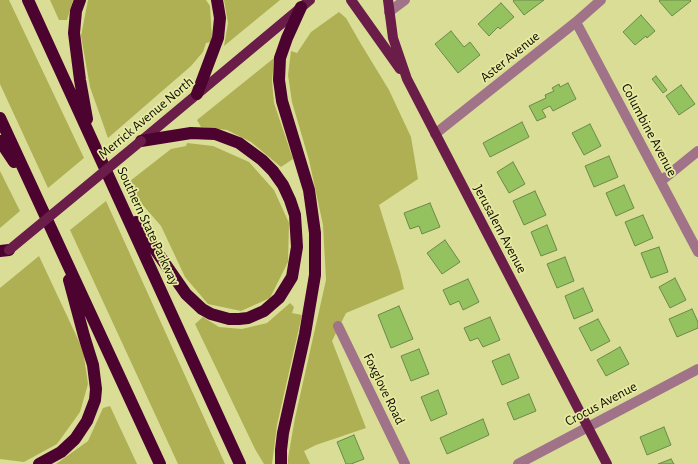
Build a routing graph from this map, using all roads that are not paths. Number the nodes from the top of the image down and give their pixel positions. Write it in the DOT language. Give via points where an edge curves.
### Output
graph roads {
  1 [pos="28,0"];
  2 [pos="80,0"];
  3 [pos="217,0"];
  4 [pos="351,0"];
  5 [pos="388,0"];
  6 [pos="405,0"];
  7 [pos="601,0"];
  8 [pos="306,3"];
  9 [pos="389,12"];
  10 [pos="576,22"];
  11 [pos="407,79"];
  12 [pos="197,94"];
  13 [pos="0,118"];
  14 [pos="435,134"];
  15 [pos="90,136"];
  16 [pos="0,141"];
  17 [pos="141,141"];
  18 [pos="698,151"];
  19 [pos="661,181"];
  20 [pos="33,191"];
  21 [pos="119,198"];
  22 [pos="62,250"];
  23 [pos="698,252"];
  24 [pos="3,253"];
  25 [pos="338,326"];
  26 [pos="698,369"];
  27 [pos="588,427"];
  28 [pos="39,464"];
  29 [pos="160,464"];
  30 [pos="240,464"];
  31 [pos="281,464"];
  32 [pos="405,464"];
  33 [pos="518,464"];
  34 [pos="607,464"];
  1 -- 15 [label="highway, Southern State Parkway"];
  2 -- 15 [label="highway" via="74,33"];
  3 -- 12 [label="highway" via="220,18 218,38"];
  4 -- 11 [label="main road"];
  5 -- 9 [label="main road, Jerusalem Avenue"];
  6 -- 9 [label="street"];
  7 -- 10 [label="street, Aster Avenue"];
  8 -- 12 [label="main road, Merrick Avenue North"];
  8 -- 31 [label="highway" via="287,38 280,58 279,80 282,101 309,190 315,233 315,275 283,433"];
  9 -- 11 [label="main road, Jerusalem Avenue" via="395,44"];
  10 -- 14 [label="street, Aster Avenue"];
  10 -- 19 [label="street, Columbine Avenue"];
  11 -- 14 [label="main road, Jerusalem Avenue"];
  12 -- 17 [label="main road, Merrick Avenue North"];
  13 -- 20 [label="highway"];
  14 -- 27 [label="main road, Jerusalem Avenue"];
  15 -- 21 [label="highway, Southern State Parkway"];
  16 -- 20 [label="highway"];
  17 -- 21 [label="highway" via="191,133 215,134 239,143 262,160 282,184 295,215 297,247 292,277 279,298 255,315 229,319 211,314 194,303 186,294"];
  17 -- 24 [label="main road, Merrick Avenue North, bridge"];
  18 -- 19 [label="street"];
  19 -- 23 [label="street, Columbine Avenue"];
  20 -- 22 [label="highway"];
  21 -- 30 [label="highway, Southern State Parkway"];
  22 -- 28 [label="highway" via="93,365 96,389 92,411 75,439 61,452"];
  22 -- 29 [label="highway"];
  25 -- 32 [label="street, Foxglove Road"];
  26 -- 27 [label="street, Crocus Avenue"];
  27 -- 33 [label="street, Crocus Avenue"];
  27 -- 34 [label="main road, Jerusalem Avenue"];
}
